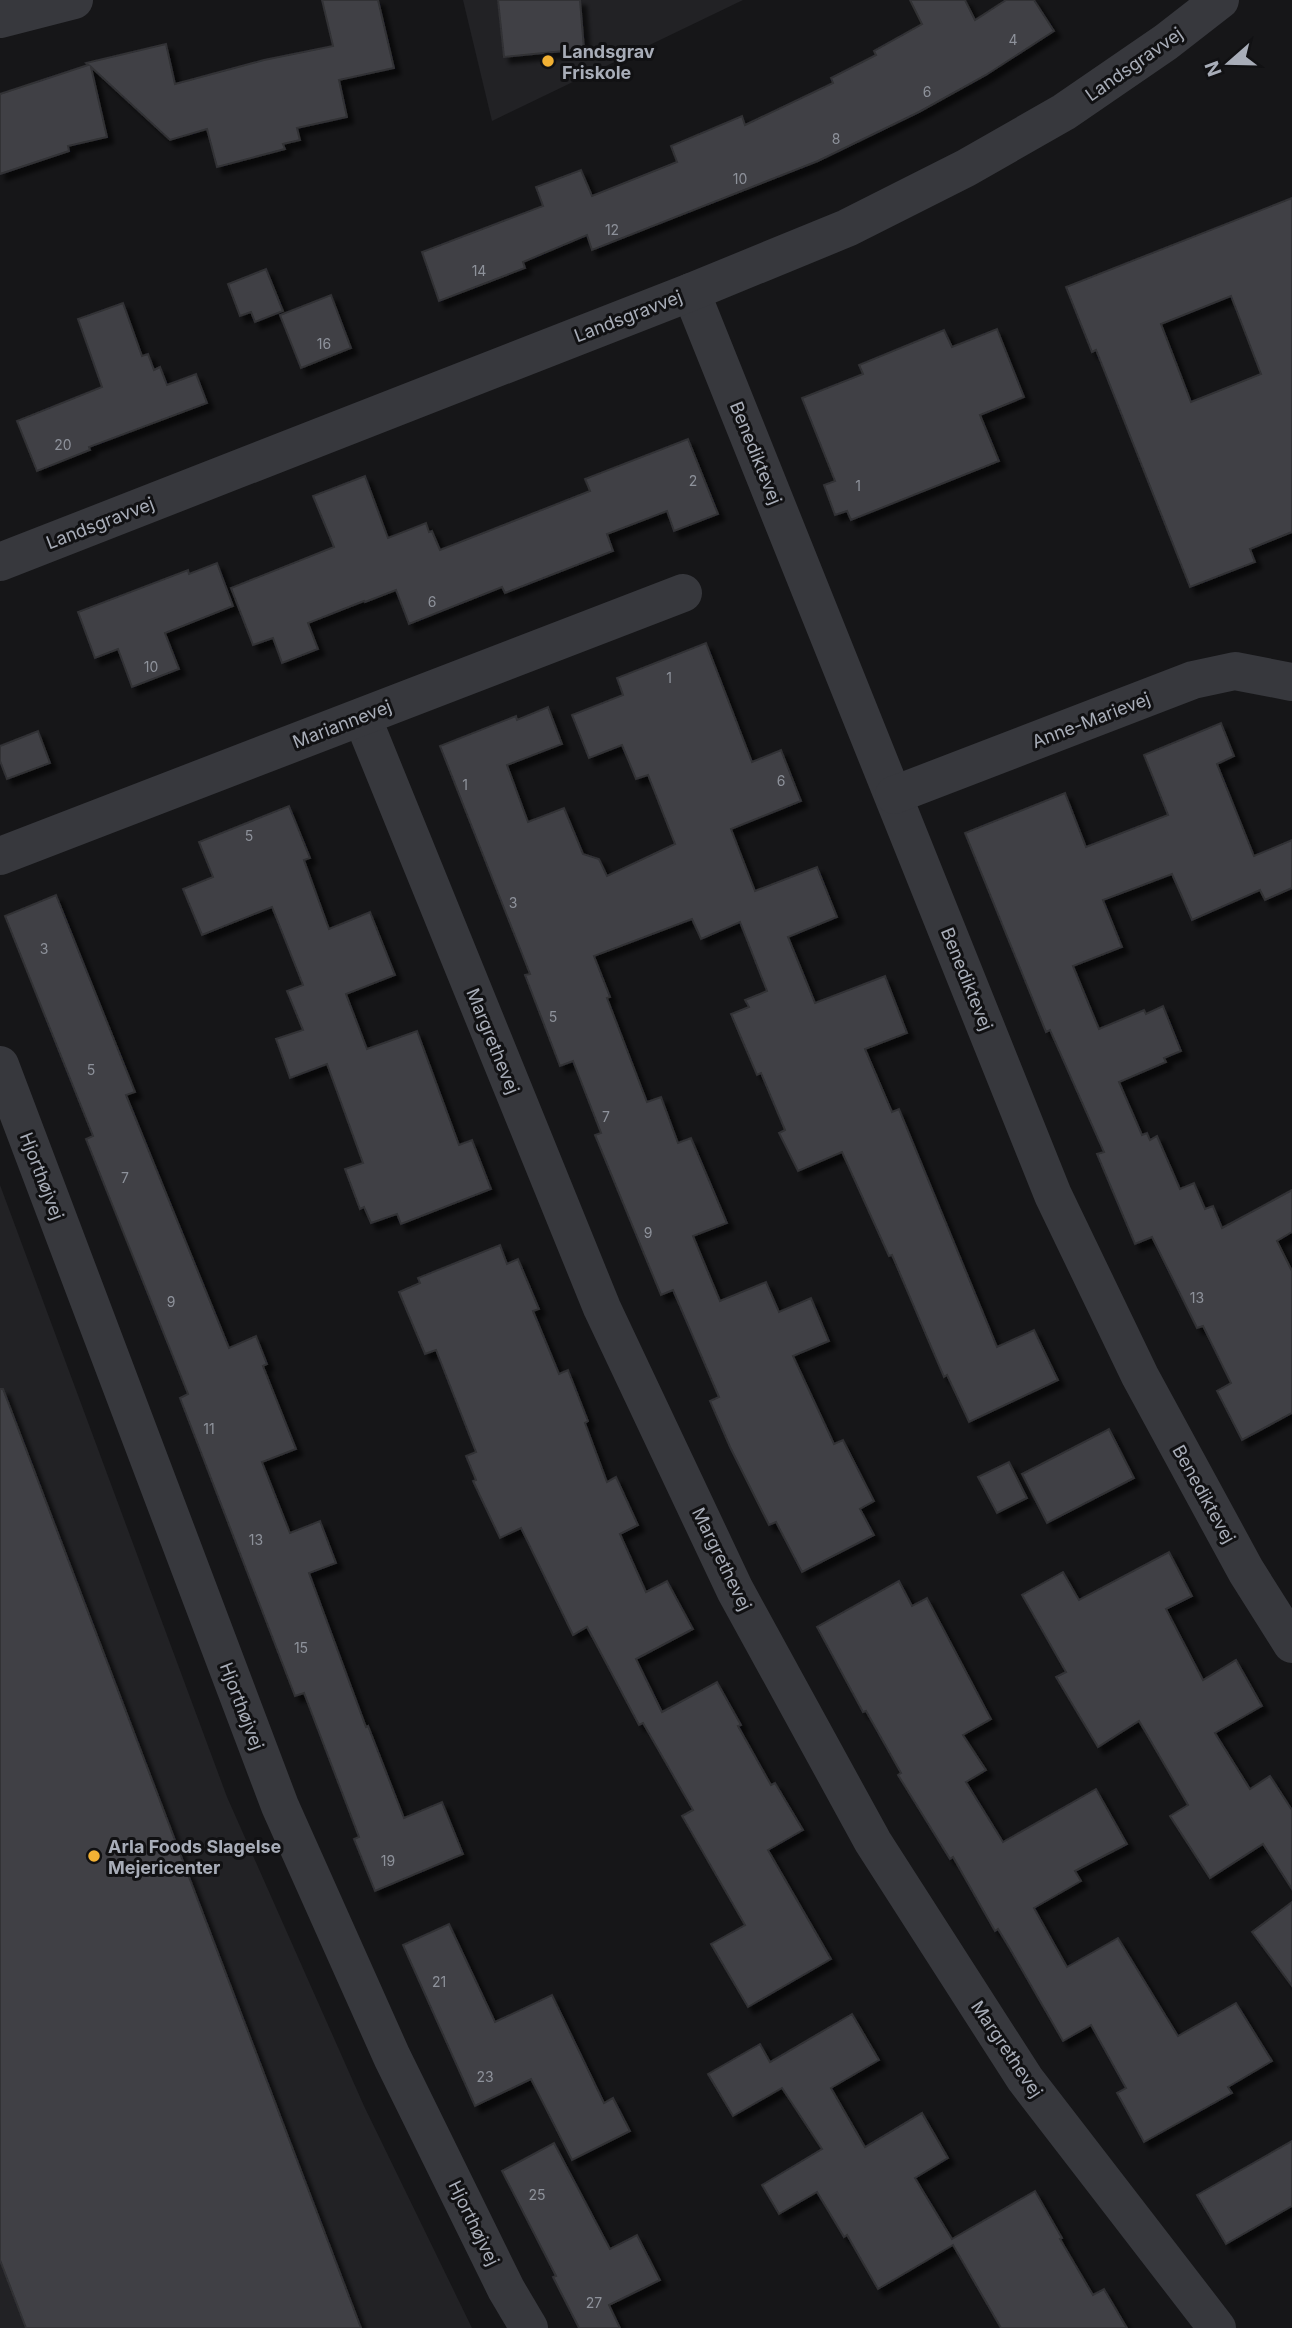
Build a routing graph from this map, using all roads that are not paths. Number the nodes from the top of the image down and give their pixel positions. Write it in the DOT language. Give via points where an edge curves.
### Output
graph roads {
  1 [pos="74,0"];
  2 [pos="1220,0"];
  3 [pos="15,10"];
  4 [pos="691,292"];
  5 [pos="0,562"];
  6 [pos="683,593"];
  7 [pos="1292,682"];
  8 [pos="362,717"];
  9 [pos="894,795"];
  10 [pos="0,856"];
  11 [pos="0,1065"];
  12 [pos="1292,1644"];
  13 [pos="529,2328"];
  14 [pos="1217,2328"];
  1 -- 3 [label="street"];
  2 -- 4 [label="street, Landsgravvej" via="1065,112 966,168 847,228"];
  4 -- 5 [label="street, Landsgravvej"];
  4 -- 9 [label="street, Benediktevej"];
  6 -- 8 [label="street, Mariannevej"];
  7 -- 9 [label="street, Anne-Marievej" via="1235,671 1194,680"];
  8 -- 10 [label="street, Mariannevej"];
  8 -- 14 [label="street, Margrethevej" via="602,1308 736,1590 873,1842 1025,2079"];
  9 -- 12 [label="street, Benediktevej" via="1054,1195 1140,1376 1246,1571"];
  11 -- 13 [label="street, Hjorthøjvej" via="280,1806 392,2057"];
}
